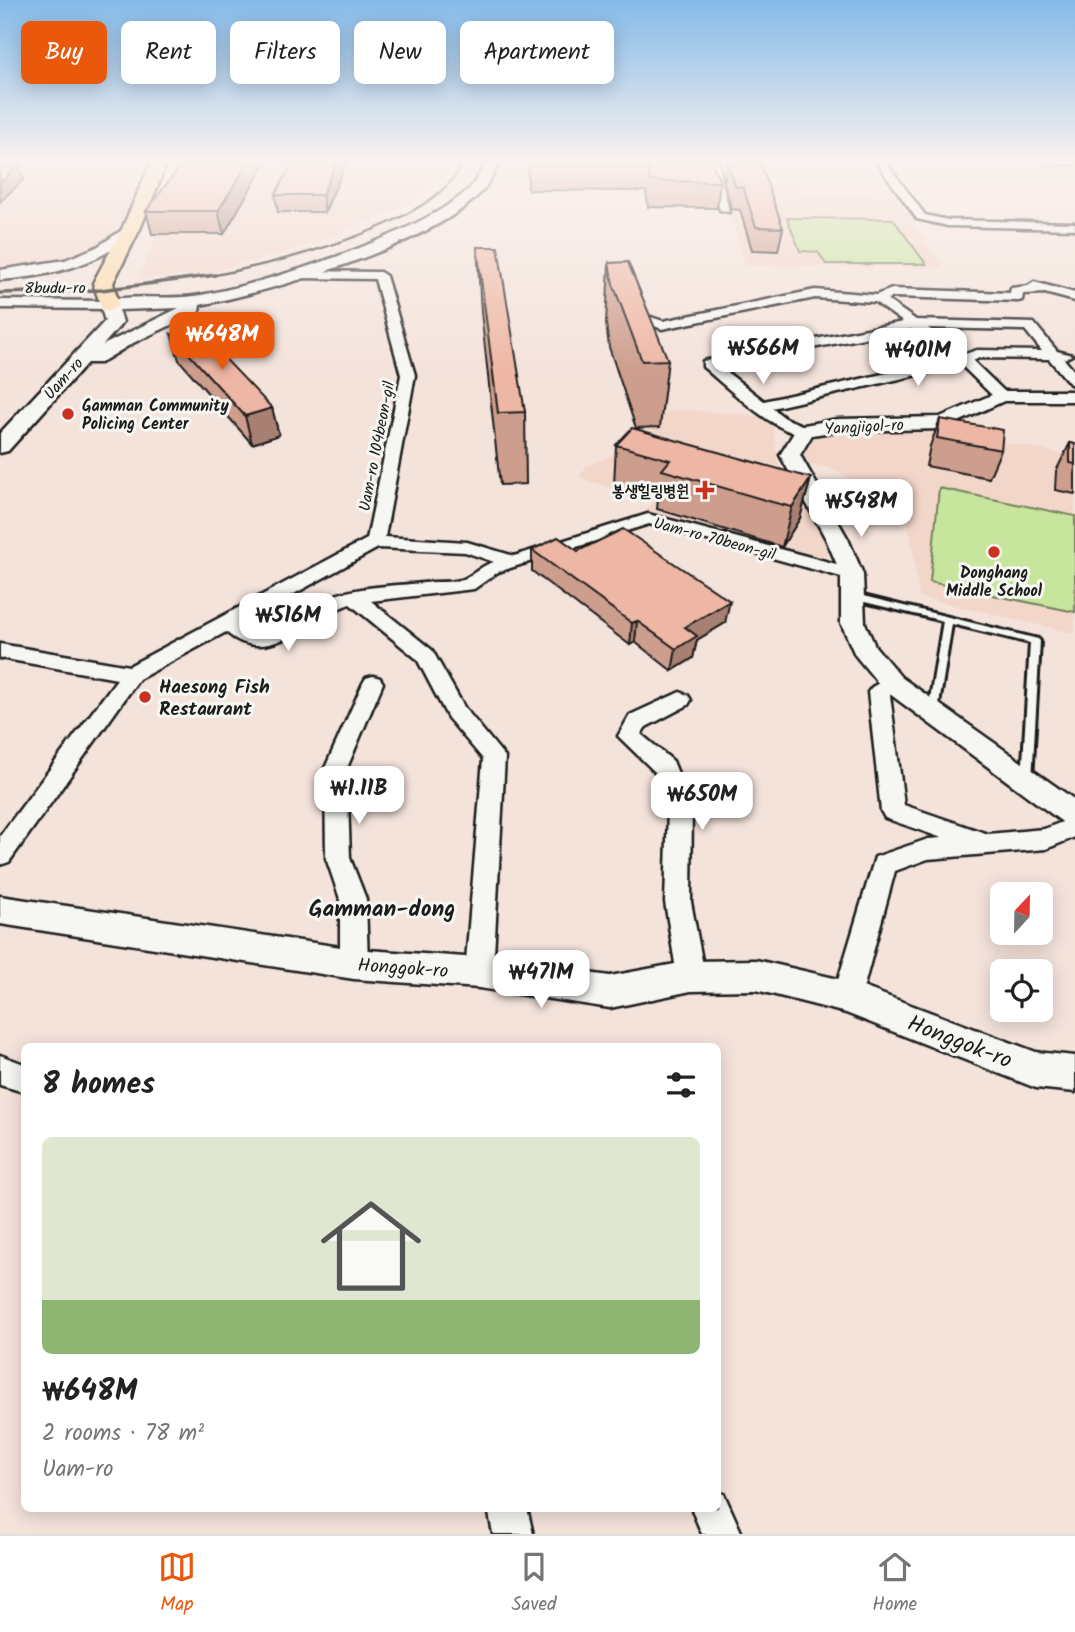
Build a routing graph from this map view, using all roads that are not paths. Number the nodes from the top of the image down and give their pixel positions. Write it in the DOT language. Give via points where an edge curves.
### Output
graph roads {
  1 [pos="128,232"];
  2 [pos="130,232"];
  3 [pos="143,232"];
  4 [pos="390,232"];
  5 [pos="405,232"];
  6 [pos="136,249"];
  7 [pos="114,260"];
  8 [pos="297,274"];
  9 [pos="0,275"];
  10 [pos="0,280"];
  11 [pos="1028,284"];
  12 [pos="1047,289"];
  13 [pos="223,294"];
  14 [pos="1075,297"];
  15 [pos="878,299"];
  16 [pos="0,304"];
  17 [pos="109,305"];
  18 [pos="626,313"];
  19 [pos="915,324"];
  20 [pos="1055,355"];
  21 [pos="1075,355"];
  22 [pos="964,360"];
  23 [pos="65,376"];
  24 [pos="1075,381"];
  25 [pos="1001,396"];
  26 [pos="1075,396"];
  27 [pos="760,406"];
  28 [pos="804,432"];
  29 [pos="0,446"];
  30 [pos="375,542"];
  31 [pos="514,562"];
  32 [pos="851,585"];
  33 [pos="353,597"];
  34 [pos="948,620"];
  35 [pos="227,622"];
  36 [pos="0,651"];
  37 [pos="132,674"];
  38 [pos="373,683"];
  39 [pos="892,683"];
  40 [pos="680,700"];
  41 [pos="933,711"];
  42 [pos="1027,780"];
  43 [pos="1075,816"];
  44 [pos="1075,827"];
  45 [pos="993,846"];
  46 [pos="0,855"];
  47 [pos="0,910"];
  48 [pos="354,964"];
  49 [pos="479,973"];
  50 [pos="691,976"];
  51 [pos="847,997"];
  52 [pos="0,1070"];
  53 [pos="1075,1074"];
  54 [pos="21,1077"];
  55 [pos="508,1512"];
  56 [pos="712,1512"];
  57 [pos="513,1534"];
  58 [pos="722,1534"];
  1 -- 9 [label="main road" via="118,242 83,259"];
  2 -- 7 [label="main road"];
  3 -- 6 [label="main road"];
  4 -- 17 [label="main road" via="356,247 250,279"];
  5 -- 8 [label="main road"];
  6 -- 7 [label="main road"];
  6 -- 17 [label="main road"];
  7 -- 10 [label="main road" via="56,274"];
  7 -- 17 [label="main road" via="103,283"];
  8 -- 13 [label="main road"];
  8 -- 30 [label="street, Uam-ro 104beon-gil" via="380,276 408,375"];
  11 -- 12 [label="street"];
  12 -- 14 [label="street"];
  12 -- 15 [label="street" via="1015,291 1018,297 892,293"];
  13 -- 17 [label="main road" via="193,301"];
  13 -- 23 [label="main road" via="125,339"];
  15 -- 18 [label="street" via="815,294 662,325"];
  15 -- 19 [label="street"];
  16 -- 17 [label="street, 8budu-ro"];
  17 -- 23 [label="main road, Uam-ro" via="114,322"];
  19 -- 20 [label="street" via="1029,326"];
  19 -- 22 [label="street"];
  19 -- 27 [label="street" via="708,364"];
  20 -- 21 [label="street"];
  20 -- 22 [label="street" via="977,354"];
  20 -- 24 [label="street"];
  22 -- 25 [label="street"];
  22 -- 27 [label="street"];
  23 -- 29 [label="main road, Uam-ro"];
  25 -- 26 [label="street, Yangjigol-ro"];
  25 -- 28 [label="street, Yangjigol-ro" via="943,423 838,425"];
  27 -- 28 [label="street"];
  28 -- 32 [label="street, Yangjigol-ro" via="790,455 837,539"];
  30 -- 31 [label="street" via="467,547"];
  30 -- 35 [label="street"];
  31 -- 32 [label="street, Uam-ro 70beon-gil" via="648,519"];
  31 -- 33 [label="street, Uam-ro 70beon-gil" via="491,568 467,585"];
  32 -- 34 [label="lane"];
  32 -- 39 [label="street, Yangjigol-ro" via="853,623 864,649"];
  33 -- 35 [label="street" via="328,605 288,632 270,637 243,636"];
  33 -- 49 [label="street" via="425,655 456,712 494,757"];
  34 -- 41 [label="lane"];
  34 -- 42 [label="lane" via="1035,641"];
  35 -- 37 [label="street"];
  36 -- 37 [label="street"];
  37 -- 46 [label="street"];
  38 -- 48 [label="street" via="336,768 338,858 353,899"];
  39 -- 41 [label="street, Yangjigol-ro"];
  39 -- 45 [label="street" via="879,692 893,811"];
  40 -- 50 [label="street" via="638,721 629,736 665,767 680,808 678,902"];
  41 -- 42 [label="street, Yangjigol-ro"];
  42 -- 43 [label="street, Yangjigol-ro"];
  44 -- 45 [label="street" via="1046,839"];
  45 -- 51 [label="street" via="928,849 884,864"];
  47 -- 48 [label="street, Honggok-ro"];
  48 -- 49 [label="street, Honggok-ro"];
  49 -- 50 [label="street, Honggok-ro" via="610,992"];
  50 -- 51 [label="street, Honggok-ro" via="756,975"];
  51 -- 53 [label="street, Honggok-ro" via="1037,1070"];
  52 -- 54 [label="street"];
  55 -- 57 [label="street"];
  56 -- 58 [label="street"];
}
